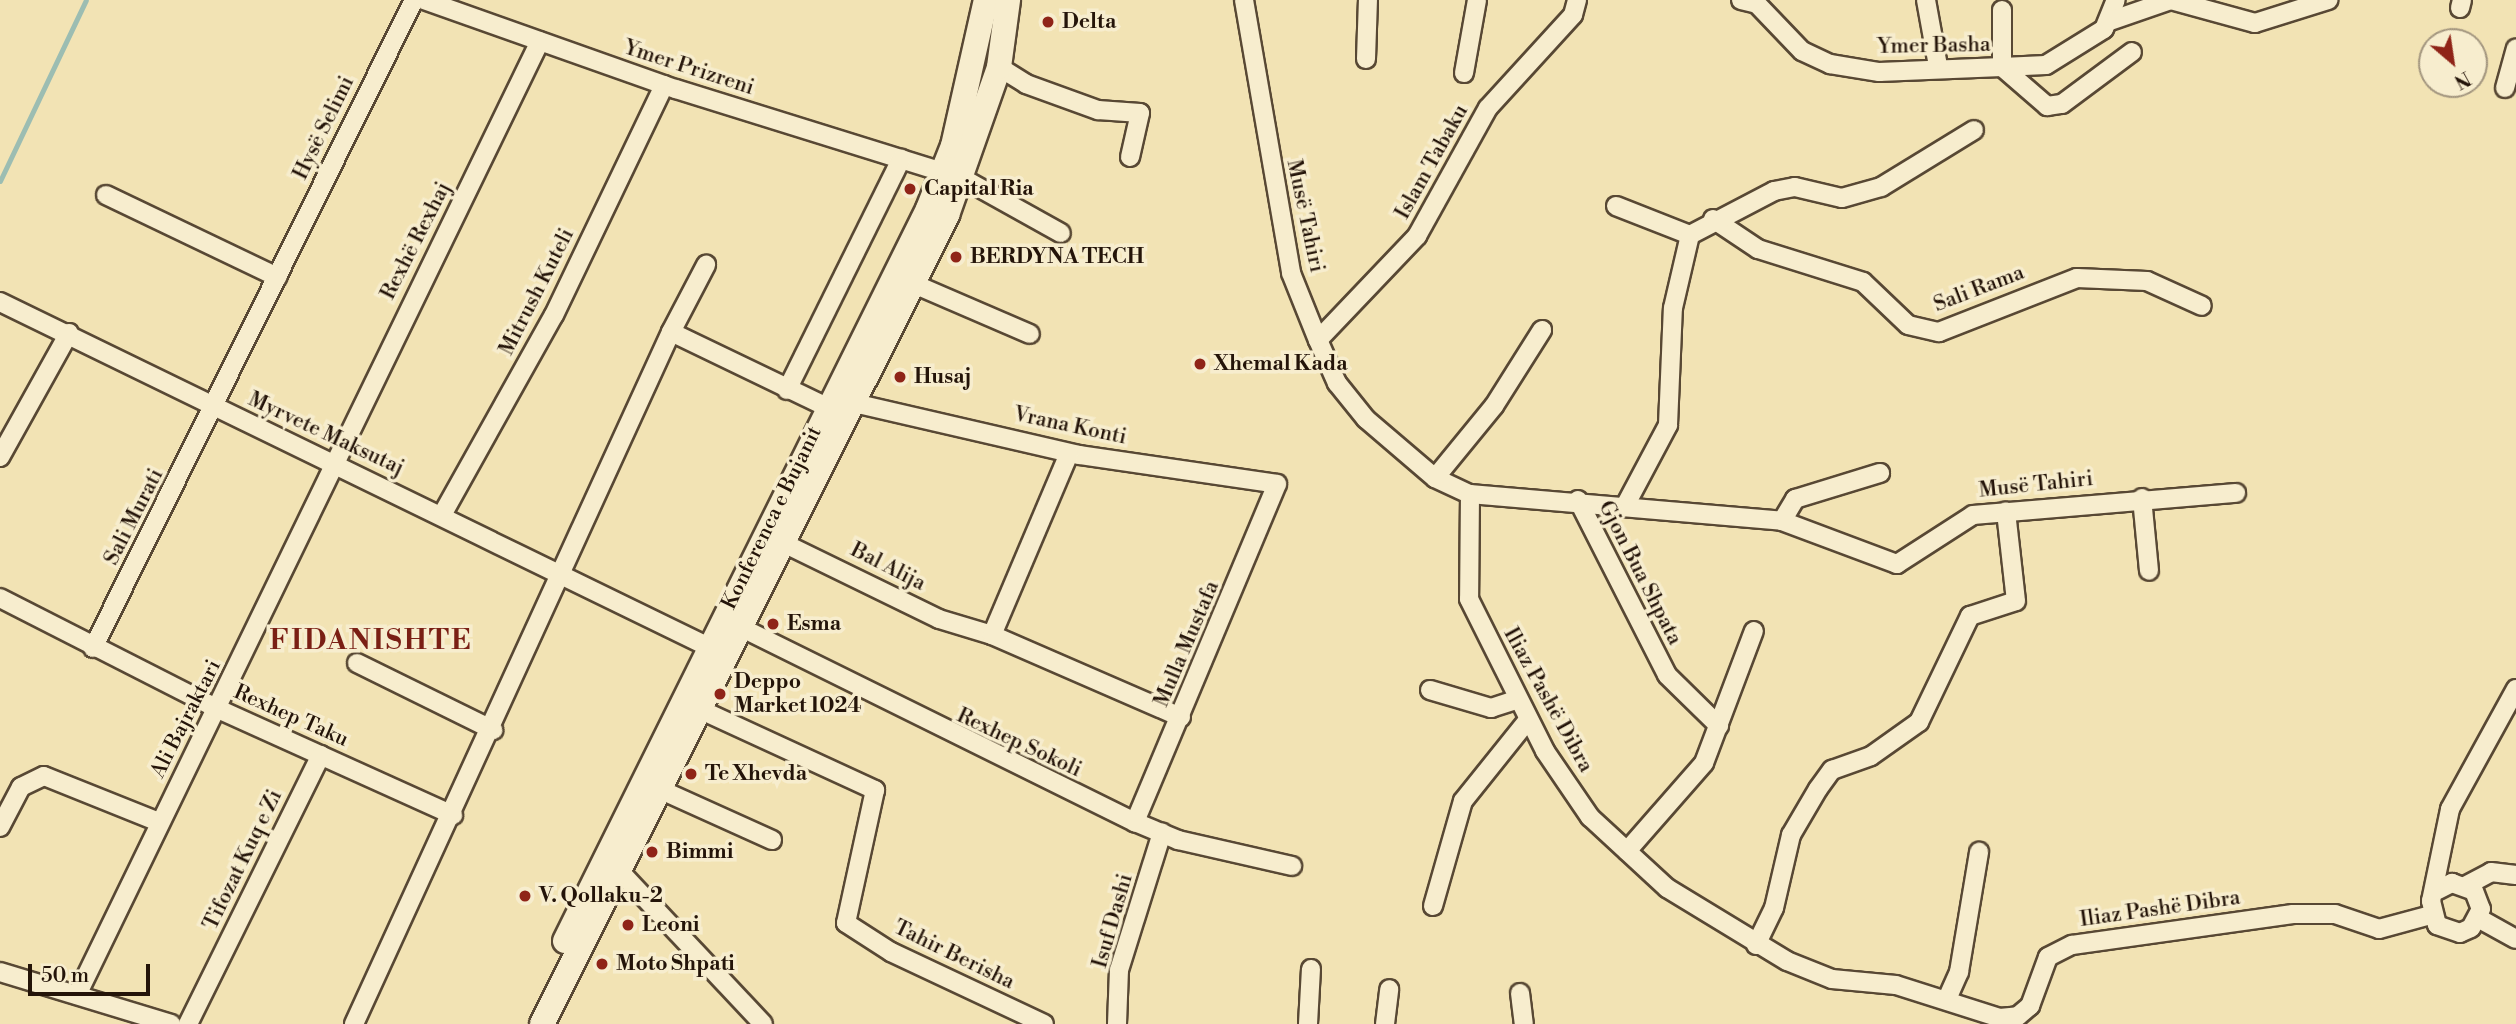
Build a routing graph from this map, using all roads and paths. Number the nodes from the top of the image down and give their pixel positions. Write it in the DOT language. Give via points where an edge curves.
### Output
graph roads {
  1 [pos="414,0"];
  2 [pos="424,0"];
  3 [pos="986,0"];
  4 [pos="1009,0"];
  5 [pos="1244,0"];
  6 [pos="1368,0"];
  7 [pos="1477,0"];
  8 [pos="1577,0"];
  9 [pos="1741,0"];
  10 [pos="1926,0"];
  11 [pos="2116,0"];
  12 [pos="2329,0"];
  13 [pos="449,4"];
  14 [pos="2002,10"];
  15 [pos="2110,21"];
  16 [pos="540,41"];
  17 [pos="2516,48"];
  18 [pos="2132,52"];
  19 [pos="1366,59"];
  20 [pos="1938,66"];
  21 [pos="999,67"];
  22 [pos="2002,67"];
  23 [pos="1464,73"];
  24 [pos="664,85"];
  25 [pos="2505,88"];
  26 [pos="1974,130"];
  27 [pos="1129,157"];
  28 [pos="901,159"];
  29 [pos="952,175"];
  30 [pos="106,195"];
  31 [pos="1616,206"];
  32 [pos="1713,219"];
  33 [pos="1062,233"];
  34 [pos="1690,234"];
  35 [pos="706,265"];
  36 [pos="277,277"];
  37 [pos="914,284"];
  38 [pos="0,302"];
  39 [pos="2202,306"];
  40 [pos="1542,330"];
  41 [pos="671,332"];
  42 [pos="69,333"];
  43 [pos="1030,334"];
  44 [pos="1318,341"];
  45 [pos="787,390"];
  46 [pos="215,407"];
  47 [pos="836,408"];
  48 [pos="1069,454"];
  49 [pos="0,457"];
  50 [pos="333,463"];
  51 [pos="1880,473"];
  52 [pos="1435,478"];
  53 [pos="1276,484"];
  54 [pos="2236,493"];
  55 [pos="1470,494"];
  56 [pos="2141,498"];
  57 [pos="1578,500"];
  58 [pos="1625,506"];
  59 [pos="2006,512"];
  60 [pos="442,515"];
  61 [pos="1782,521"];
  62 [pos="774,539"];
  63 [pos="2148,570"];
  64 [pos="565,574"];
  65 [pos="0,598"];
  66 [pos="740,627"];
  67 [pos="1754,631"];
  68 [pos="992,635"];
  69 [pos="709,646"];
  70 [pos="93,648"];
  71 [pos="357,663"];
  72 [pos="2516,689"];
  73 [pos="1430,690"];
  74 [pos="1518,699"];
  75 [pos="218,709"];
  76 [pos="699,709"];
  77 [pos="1181,716"];
  78 [pos="1528,720"];
  79 [pos="1719,726"];
  80 [pos="493,730"];
  81 [pos="321,755"];
  82 [pos="659,789"];
  83 [pos="453,815"];
  84 [pos="159,822"];
  85 [pos="1135,822"];
  86 [pos="0,827"];
  87 [pos="1162,833"];
  88 [pos="772,840"];
  89 [pos="1627,851"];
  90 [pos="1979,852"];
  91 [pos="614,863"];
  92 [pos="1292,866"];
  93 [pos="2516,875"];
  94 [pos="2467,885"];
  95 [pos="2438,890"];
  96 [pos="1433,906"];
  97 [pos="2431,915"];
  98 [pos="2478,918"];
  99 [pos="2514,936"];
  100 [pos="1756,945"];
  101 [pos="1311,968"];
  102 [pos="0,972"];
  103 [pos="1389,989"];
  104 [pos="1520,993"];
  105 [pos="77,995"];
  106 [pos="1947,999"];
  107 [pos="171,1024"];
  108 [pos="188,1024"];
  109 [pos="354,1024"];
  110 [pos="524,1024"];
  111 [pos="542,1024"];
  112 [pos="763,1024"];
  113 [pos="1044,1024"];
  114 [pos="1117,1024"];
  115 [pos="1308,1024"];
  116 [pos="1385,1024"];
  117 [pos="1524,1024"];
  1 -- 36 [label="street, Hysë Selimi"];
  2 -- 13 [label="street, Ymer Prizreni"];
  3 -- 29 [label="main road, Konferenca e Bujanit"];
  4 -- 21 [label="main road, Konferenca e Bujanit"];
  5 -- 44 [label="street, Musë Tahiri" via="1291,273"];
  6 -- 19 [label="street"];
  7 -- 23 [label="street"];
  8 -- 44 [label="street, Islam Tabaku" via="1573,15 1488,108 1416,236"];
  9 -- 20 [label="street, Ymer Basha" via="1757,4 1802,51 1830,64 1879,72"];
  10 -- 20 [label="street"];
  11 -- 15 [label="street"];
  12 -- 15 [label="street" via="2255,23 2171,0"];
  13 -- 16 [label="street, Ymer Prizreni"];
  14 -- 22 [label="street"];
  15 -- 22 [label="street" via="2046,65"];
  16 -- 24 [label="street, Ymer Prizreni"];
  16 -- 50 [label="street, Rexhë Rexhaj"];
  17 -- 25 [label="street"];
  18 -- 22 [label="street, Ymer Basha" via="2053,106"];
  20 -- 22 [label="street, Ymer Basha"];
  21 -- 27 [label="street" via="1026,84 1098,110 1140,113"];
  21 -- 29 [label="main road, Konferenca e Bujanit"];
  24 -- 28 [label="street, Ymer Prizreni"];
  24 -- 60 [label="street, Mitrush Kuteli" via="554,315"];
  26 -- 32 [label="street" via="1881,187 1842,198 1785,188"];
  28 -- 29 [label="street, Ymer Prizreni"];
  28 -- 45 [label="street"];
  29 -- 33 [label="street, Ymer Prizreni"];
  29 -- 37 [label="main road, Konferenca e Bujanit"];
  29 -- 47 [label="main road, Konferenca e Bujanit"];
  30 -- 36 [label="street"];
  31 -- 34 [label="street"];
  32 -- 34 [label="street"];
  32 -- 39 [label="street, Sali Rama" via="1758,249 1863,282 1908,325 1939,332 2077,278 2147,281"];
  34 -- 58 [label="street" via="1673,308 1668,425"];
  35 -- 41 [label="street"];
  36 -- 46 [label="street, Hysë Selimi"];
  37 -- 43 [label="street"];
  37 -- 47 [label="main road, Konferenca e Bujanit"];
  38 -- 42 [label="street, Myrvete Maksutaj"];
  40 -- 52 [label="street" via="1494,406"];
  41 -- 45 [label="street"];
  41 -- 64 [label="street"];
  42 -- 46 [label="street, Myrvete Maksutaj"];
  42 -- 49 [label="street"];
  44 -- 52 [label="street, Musë Tahiri" via="1337,383 1366,419"];
  45 -- 47 [label="street"];
  46 -- 50 [label="street, Myrvete Maksutaj"];
  46 -- 70 [label="street, Sali Murati"];
  47 -- 48 [label="street, Vrana Konti"];
  47 -- 62 [label="main road, Konferenca e Bujanit"];
  48 -- 53 [label="street, Vrana Konti"];
  48 -- 68 [label="street"];
  50 -- 60 [label="street, Myrvete Maksutaj"];
  50 -- 75 [label="street, Ali Bajraktari"];
  51 -- 61 [label="street" via="1795,499"];
  52 -- 55 [label="street, Musë Tahiri"];
  53 -- 77 [label="street, Mulla Mustafa"];
  54 -- 56 [label="street, Musë Tahiri"];
  55 -- 57 [label="street, Musë Tahiri"];
  55 -- 74 [label="street, Iliaz Pashë Dibra" via="1469,599"];
  56 -- 59 [label="street, Musë Tahiri"];
  56 -- 63 [label="street"];
  57 -- 58 [label="street, Musë Tahiri"];
  57 -- 79 [label="street, Gjon Bua Shpata" via="1667,675"];
  58 -- 61 [label="street, Musë Tahiri"];
  59 -- 61 [label="street, Musë Tahiri" via="1973,515 1897,564"];
  59 -- 100 [label="street" via="2016,601 1970,616 1919,722 1871,756 1832,770 1791,835 1773,908"];
  60 -- 64 [label="street, Myrvete Maksutaj"];
  62 -- 66 [label="main road, Konferenca e Bujanit"];
  62 -- 68 [label="street, Bal Alija" via="939,619"];
  62 -- 69 [label="main road, Konferenca e Bujanit"];
  64 -- 69 [label="street, Myrvete Maksutaj"];
  64 -- 80 [label="street"];
  65 -- 70 [label="street, Rexhep Taku"];
  66 -- 76 [label="main road, Konferenca e Bujanit"];
  66 -- 85 [label="street, Rexhep Sokoli"];
  67 -- 79 [label="street"];
  68 -- 77 [label="street, Bal Alija"];
  69 -- 91 [label="main road, Konferenca e Bujanit"];
  70 -- 75 [label="street, Rexhep Taku"];
  71 -- 80 [label="street"];
  72 -- 95 [label="street" via="2449,809"];
  73 -- 74 [label="street" via="1491,708"];
  74 -- 78 [label="street, Iliaz Pashë Dibra"];
  75 -- 81 [label="street, Rexhep Taku"];
  75 -- 84 [label="street, Ali Bajraktari"];
  76 -- 82 [label="main road, Konferenca e Bujanit"];
  76 -- 113 [label="street, Tahir Berisha" via="875,789 846,923 891,952"];
  77 -- 85 [label="street, Mulla Mustafa"];
  78 -- 89 [label="street, Iliaz Pashë Dibra" via="1590,817"];
  78 -- 96 [label="street" via="1463,802"];
  79 -- 89 [label="street" via="1688,788"];
  80 -- 83 [label="street"];
  81 -- 83 [label="street, Rexhep Taku"];
  81 -- 108 [label="street, Tifozat Kuq e Zi"];
  82 -- 88 [label="street"];
  82 -- 91 [label="main road, Konferenca e Bujanit"];
  83 -- 109 [label="street"];
  84 -- 86 [label="street" via="44,776 21,787"];
  84 -- 105 [label="street, Ali Bajraktari"];
  85 -- 87 [label="street, Rexhep Sokoli"];
  87 -- 92 [label="street, Rexhep Sokoli"];
  87 -- 114 [label="street, Isuf Dashi" via="1119,970"];
  89 -- 100 [label="street, Iliaz Pashë Dibra" via="1667,888"];
  90 -- 106 [label="street" via="1959,972"];
  91 -- 110 [label="main road, Konferenca e Bujanit"];
  91 -- 111 [label="main road, Konferenca e Bujanit"];
  91 -- 112 [label="street" via="725,989"];
  93 -- 94 [label="street" via="2491,872"];
  94 -- 95 [label="street"];
  94 -- 98 [label="street" via="2479,899"];
  95 -- 97 [label="street"];
  97 -- 98 [label="street" via="2448,932 2460,933"];
  97 -- 106 [label="street, Iliaz Pashë Dibra" via="2379,929 2335,914 2293,914 2071,945 2048,957 2030,1006 2018,1016 1976,1013"];
  98 -- 99 [label="street"];
  100 -- 106 [label="street, Iliaz Pashë Dibra" via="1832,979 1896,985"];
  101 -- 115 [label="street"];
  102 -- 105 [label="street"];
  103 -- 116 [label="street"];
  104 -- 117 [label="street"];
  105 -- 107 [label="street"];
}
